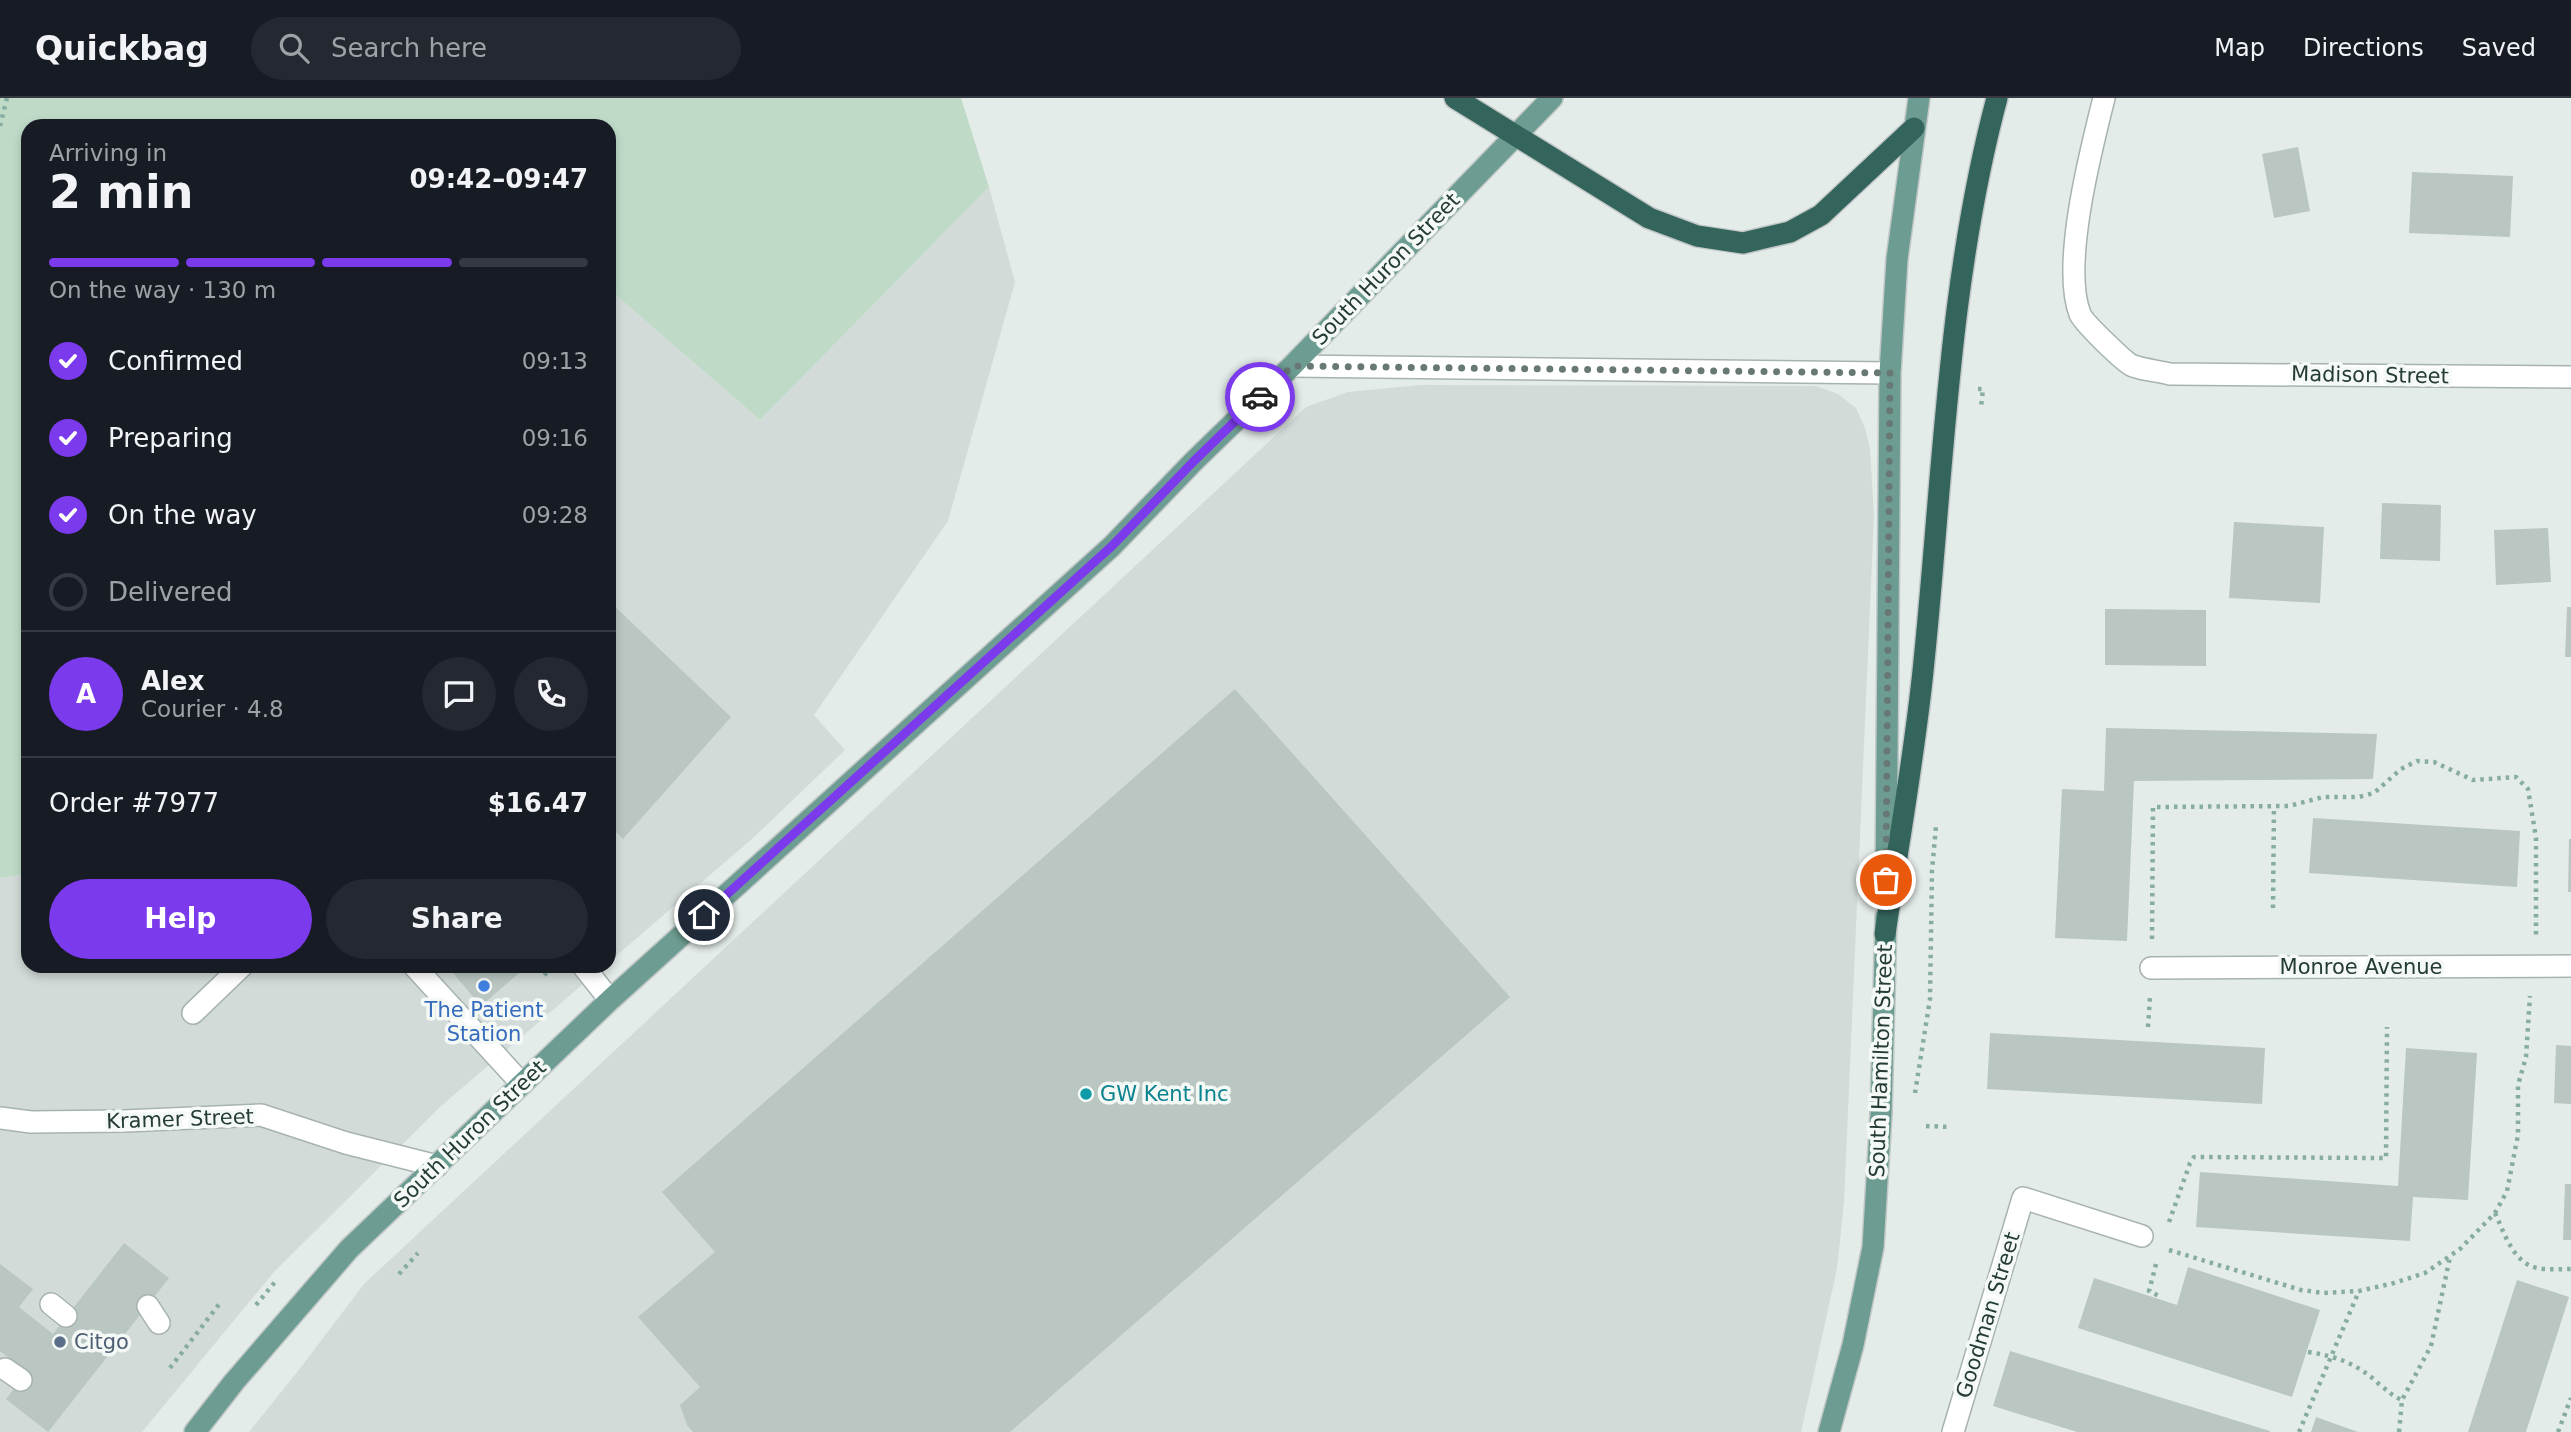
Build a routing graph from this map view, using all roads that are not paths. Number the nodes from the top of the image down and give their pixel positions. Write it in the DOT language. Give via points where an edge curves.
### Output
graph roads {
  1 [pos="1455,98"];
  2 [pos="1552,98"];
  3 [pos="1919,98"];
  4 [pos="1997,98"];
  5 [pos="2104,98"];
  6 [pos="1914,128"];
  7 [pos="1515,134"];
  8 [pos="1292,366"];
  9 [pos="1890,373"];
  10 [pos="2571,377"];
  11 [pos="1885,934"];
  12 [pos="2571,966"];
  13 [pos="2151,968"];
  14 [pos="235,973"];
  15 [pos="420,973"];
  16 [pos="589,973"];
  17 [pos="610,1000"];
  18 [pos="193,1013"];
  19 [pos="522,1084"];
  20 [pos="0,1118"];
  21 [pos="438,1166"];
  22 [pos="2142,1236"];
  23 [pos="195,1432"];
  24 [pos="1829,1432"];
  25 [pos="1953,1432"];
  1 -- 7 [label="highway"];
  2 -- 7 [label="main road, South Huron Street"];
  3 -- 6 [label="main road, South Hamilton Street"];
  4 -- 11 [label="highway" via="1959,291 1923,673"];
  5 -- 10 [label="street, Madison Street" via="2079,217 2074,273 2081,316 2131,365 2170,374"];
  6 -- 7 [label="highway" via="1821,215 1790,232 1743,243 1697,236 1649,218"];
  6 -- 9 [label="main road, South Hamilton Street" via="1897,260"];
  7 -- 8 [label="main road, South Huron Street"];
  8 -- 9 [label="street"];
  8 -- 17 [label="main road, South Huron Street" via="1112,546"];
  9 -- 11 [label="main road, South Hamilton Street"];
  11 -- 24 [label="main road, South Hamilton Street" via="1873,1247"];
  12 -- 13 [label="street, Monroe Avenue"];
  14 -- 18 [label="street"];
  15 -- 19 [label="street"];
  16 -- 17 [label="street"];
  17 -- 19 [label="main road, South Huron Street"];
  19 -- 21 [label="main road, South Huron Street"];
  20 -- 21 [label="street, Kramer Street" via="97,1122 261,1115"];
  21 -- 23 [label="main road, South Huron Street" via="349,1249"];
  22 -- 25 [label="street, Goodman Street" via="2023,1198"];
}
